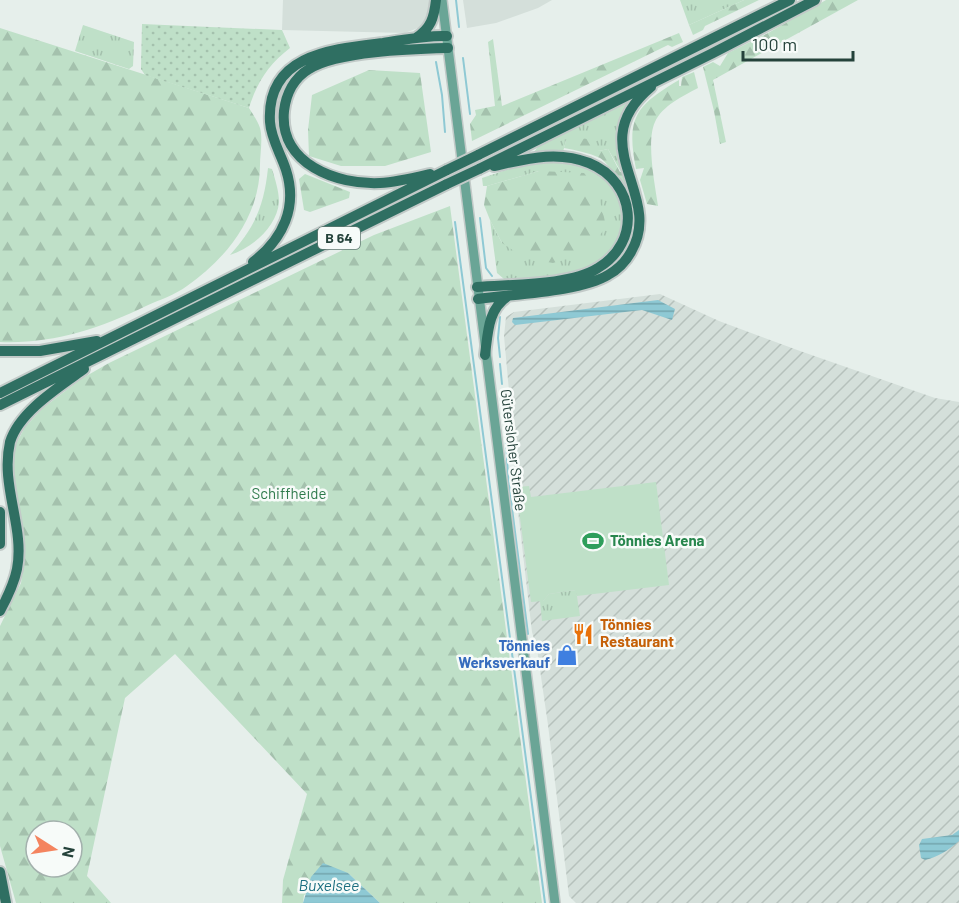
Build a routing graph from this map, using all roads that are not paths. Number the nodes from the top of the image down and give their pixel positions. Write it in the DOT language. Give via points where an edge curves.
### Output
graph roads {
  1 [pos="436,0"];
  2 [pos="442,0"];
  3 [pos="790,0"];
  4 [pos="815,0"];
  5 [pos="447,36"];
  6 [pos="415,38"];
  7 [pos="448,48"];
  8 [pos="677,71"];
  9 [pos="479,169"];
  10 [pos="447,170"];
  11 [pos="234,277"];
  12 [pos="477,293"];
  13 [pos="511,294"];
  14 [pos="112,338"];
  15 [pos="111,350"];
  16 [pos="0,351"];
  17 [pos="485,355"];
  18 [pos="0,393"];
  19 [pos="0,405"];
  20 [pos="0,512"];
  21 [pos="0,544"];
  22 [pos="0,611"];
  23 [pos="0,872"];
  24 [pos="0,890"];
  25 [pos="5,903"];
  26 [pos="555,903"];
  1 -- 6 [label="highway" via="433,20"];
  2 -- 5 [label="main road, Gütersloher Straße"];
  3 -- 10 [label="highway, B 64, bridge"];
  4 -- 8 [label="highway, B 64"];
  5 -- 6 [label="highway"];
  5 -- 7 [label="main road, Gütersloher Straße"];
  6 -- 11 [label="highway" via="315,54 296,64 284,77 272,101 270,125 290,186 290,210 272,245"];
  7 -- 10 [label="highway" via="326,61 309,69 290,89 284,117 284,128 299,157 332,176 380,183"];
  7 -- 12 [label="main road, Gütersloher Straße"];
  8 -- 9 [label="highway, B 64"];
  8 -- 13 [label="highway" via="636,100 622,130 623,156 640,214 638,234 629,256 608,275 594,281"];
  9 -- 12 [label="highway" via="538,156 588,163 614,180 626,201 628,219 615,256 584,275"];
  9 -- 15 [label="highway, B 64, bridge"];
  10 -- 11 [label="highway, B 64"];
  11 -- 14 [label="highway, B 64"];
  12 -- 13 [label="highway"];
  12 -- 17 [label="main road, Gütersloher Straße"];
  13 -- 17 [label="highway" via="493,312"];
  14 -- 16 [label="highway" via="39,351"];
  14 -- 18 [label="highway, B 64"];
  15 -- 19 [label="highway, B 64"];
  15 -- 22 [label="highway" via="38,404 10,441 6,485 18,546 18,568"];
  17 -- 26 [label="main road, Gütersloher Straße"];
  20 -- 21 [label="highway"];
  23 -- 25 [label="highway"];
  24 -- 25 [label="highway"];
}
